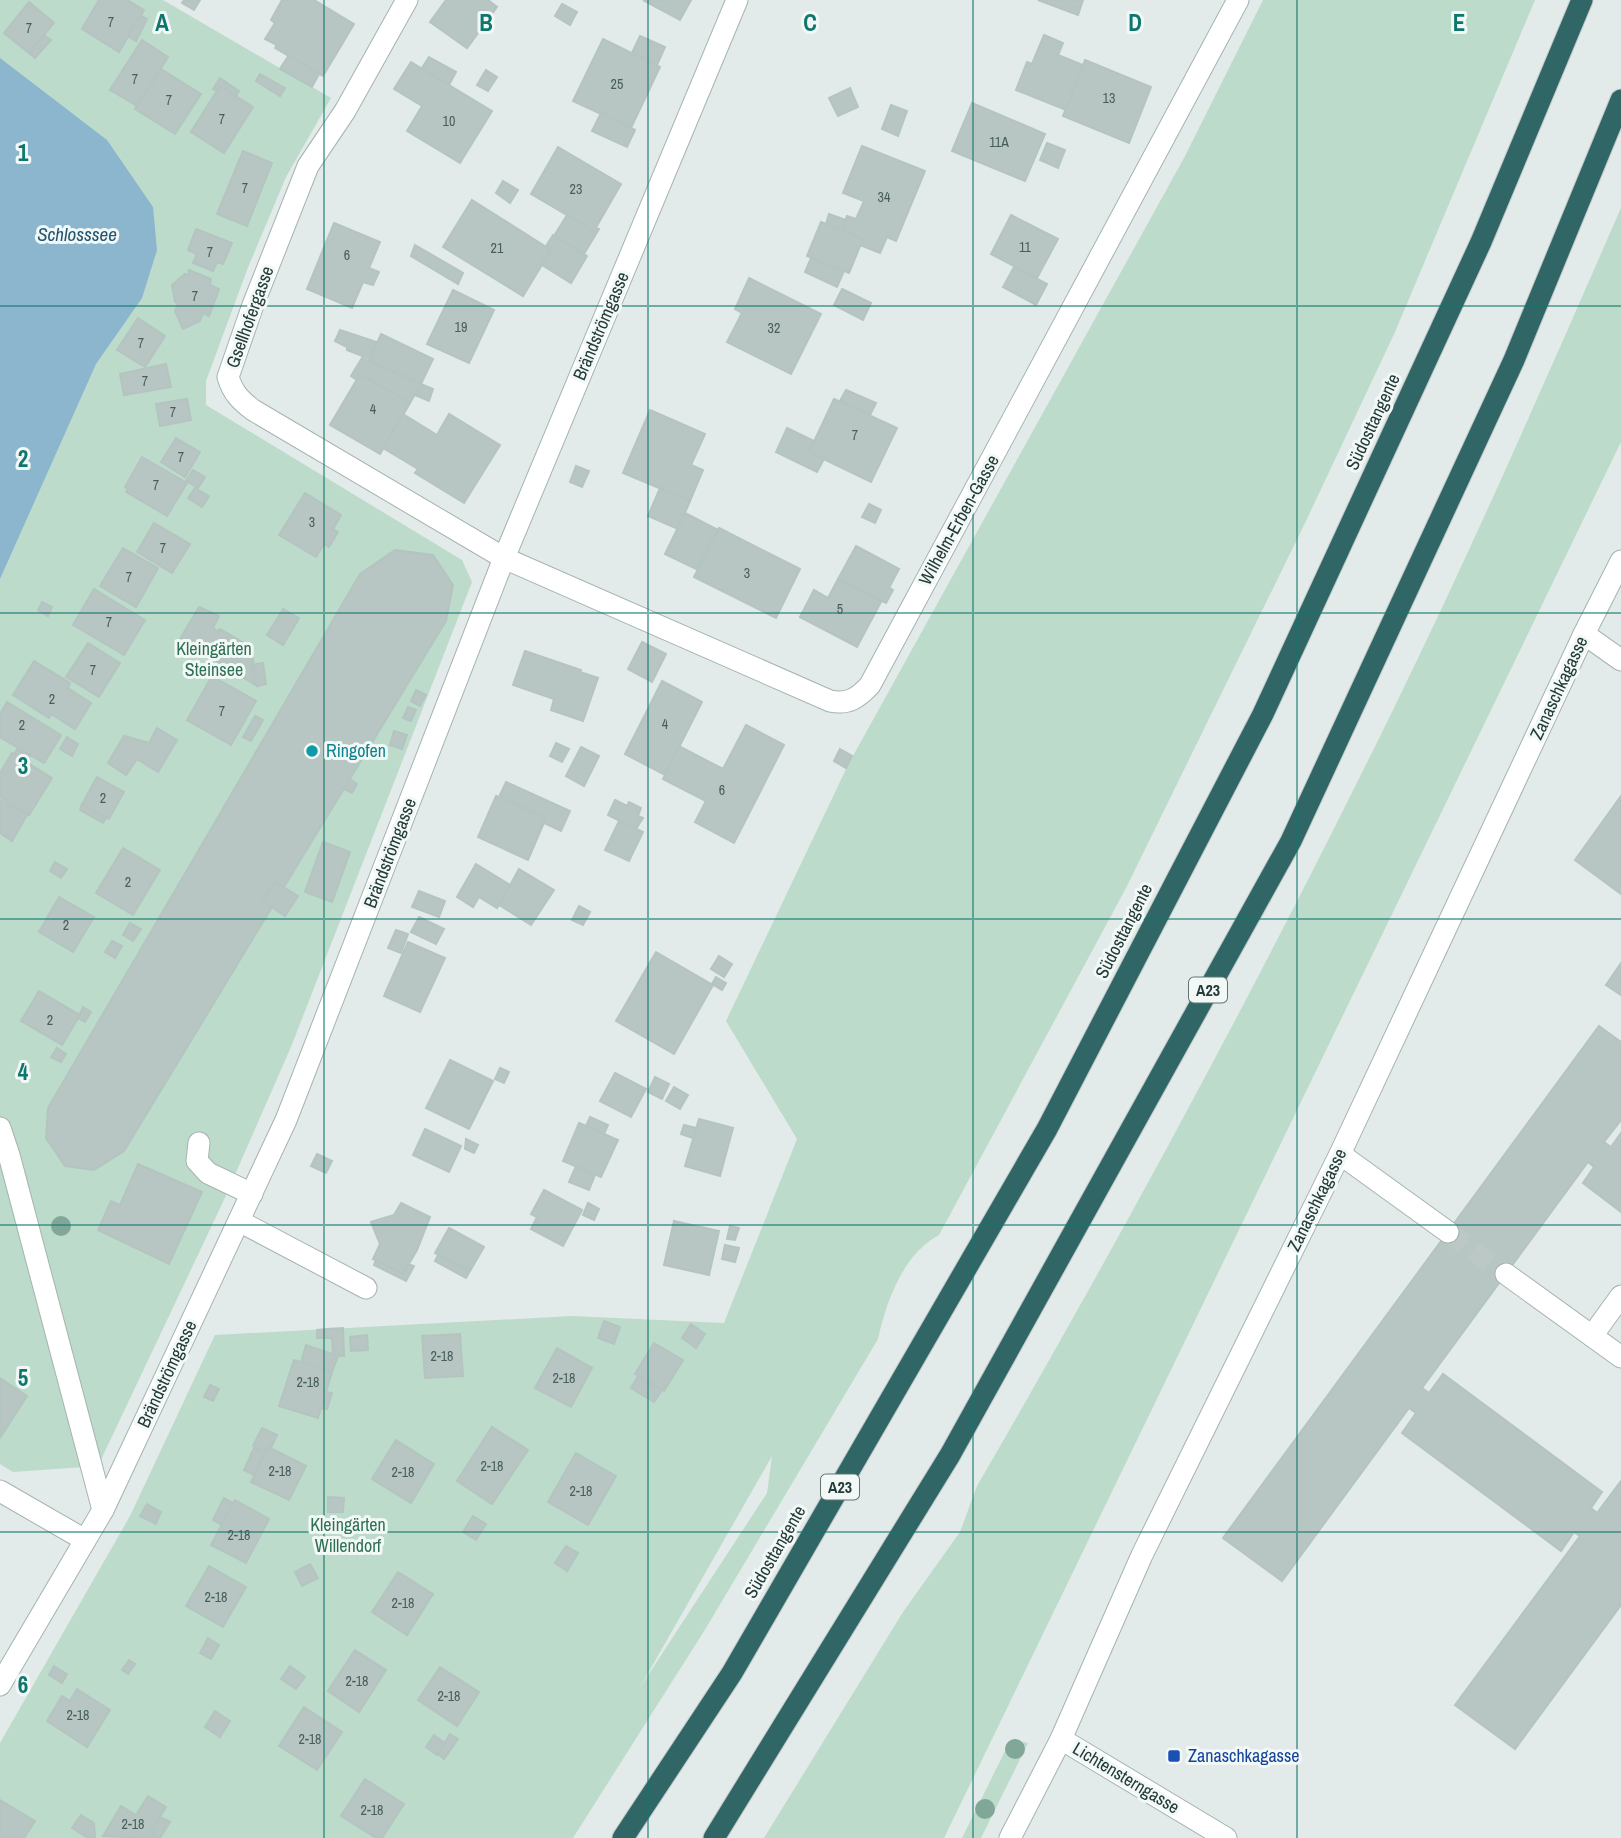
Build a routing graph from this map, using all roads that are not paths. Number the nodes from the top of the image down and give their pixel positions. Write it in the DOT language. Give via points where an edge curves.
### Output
graph roads {
  1 [pos="737,0"];
  2 [pos="1238,0"];
  3 [pos="1582,0"];
  4 [pos="399,2"];
  5 [pos="1621,100"];
  6 [pos="504,558"];
  7 [pos="1621,561"];
  8 [pos="1584,634"];
  9 [pos="1621,660"];
  10 [pos="0,1128"];
  11 [pos="199,1143"];
  12 [pos="1340,1154"];
  13 [pos="252,1194"];
  14 [pos="239,1221"];
  15 [pos="1447,1232"];
  16 [pos="1506,1274"];
  17 [pos="366,1288"];
  18 [pos="1621,1296"];
  19 [pos="1592,1336"];
  20 [pos="1621,1357"];
  21 [pos="0,1491"];
  22 [pos="103,1510"];
  23 [pos="85,1541"];
  24 [pos="0,1685"];
  25 [pos="1061,1740"];
  26 [pos="622,1838"];
  27 [pos="714,1838"];
  28 [pos="1010,1838"];
  29 [pos="1226,1838"];
  1 -- 6 [label="street, Brändströmgasse"];
  2 -- 6 [label="street, Wilhelm-Erben-Gasse" via="861,695 851,701 830,701"];
  3 -- 26 [label="highway, Südosttangente / A23" via="1481,242 1263,714 1047,1129 732,1673"];
  4 -- 6 [label="street, Gsellhofergasse" via="345,111 308,166 228,377 232,389 253,410"];
  5 -- 27 [label="highway, A23" via="1514,360 1291,841 950,1455"];
  6 -- 13 [label="street, Brändströmgasse" via="286,1120"];
  7 -- 8 [label="street, Zanaschkagasse"];
  8 -- 9 [label="street"];
  8 -- 12 [label="street, Zanaschkagasse"];
  10 -- 22 [label="street"];
  11 -- 13 [label="street" via="197,1161 208,1173"];
  12 -- 15 [label="street"];
  12 -- 25 [label="street, Zanaschkagasse" via="1142,1555"];
  13 -- 14 [label="street, Brändströmgasse"];
  14 -- 17 [label="street"];
  14 -- 22 [label="street, Brändströmgasse"];
  16 -- 19 [label="street"];
  18 -- 19 [label="street"];
  19 -- 20 [label="street"];
  21 -- 23 [label="street"];
  22 -- 23 [label="street, Brändströmgasse"];
  23 -- 24 [label="street, Brändströmgasse"];
  25 -- 28 [label="street, Zanaschkagasse"];
  25 -- 29 [label="street, Lichtensterngasse"];
}
